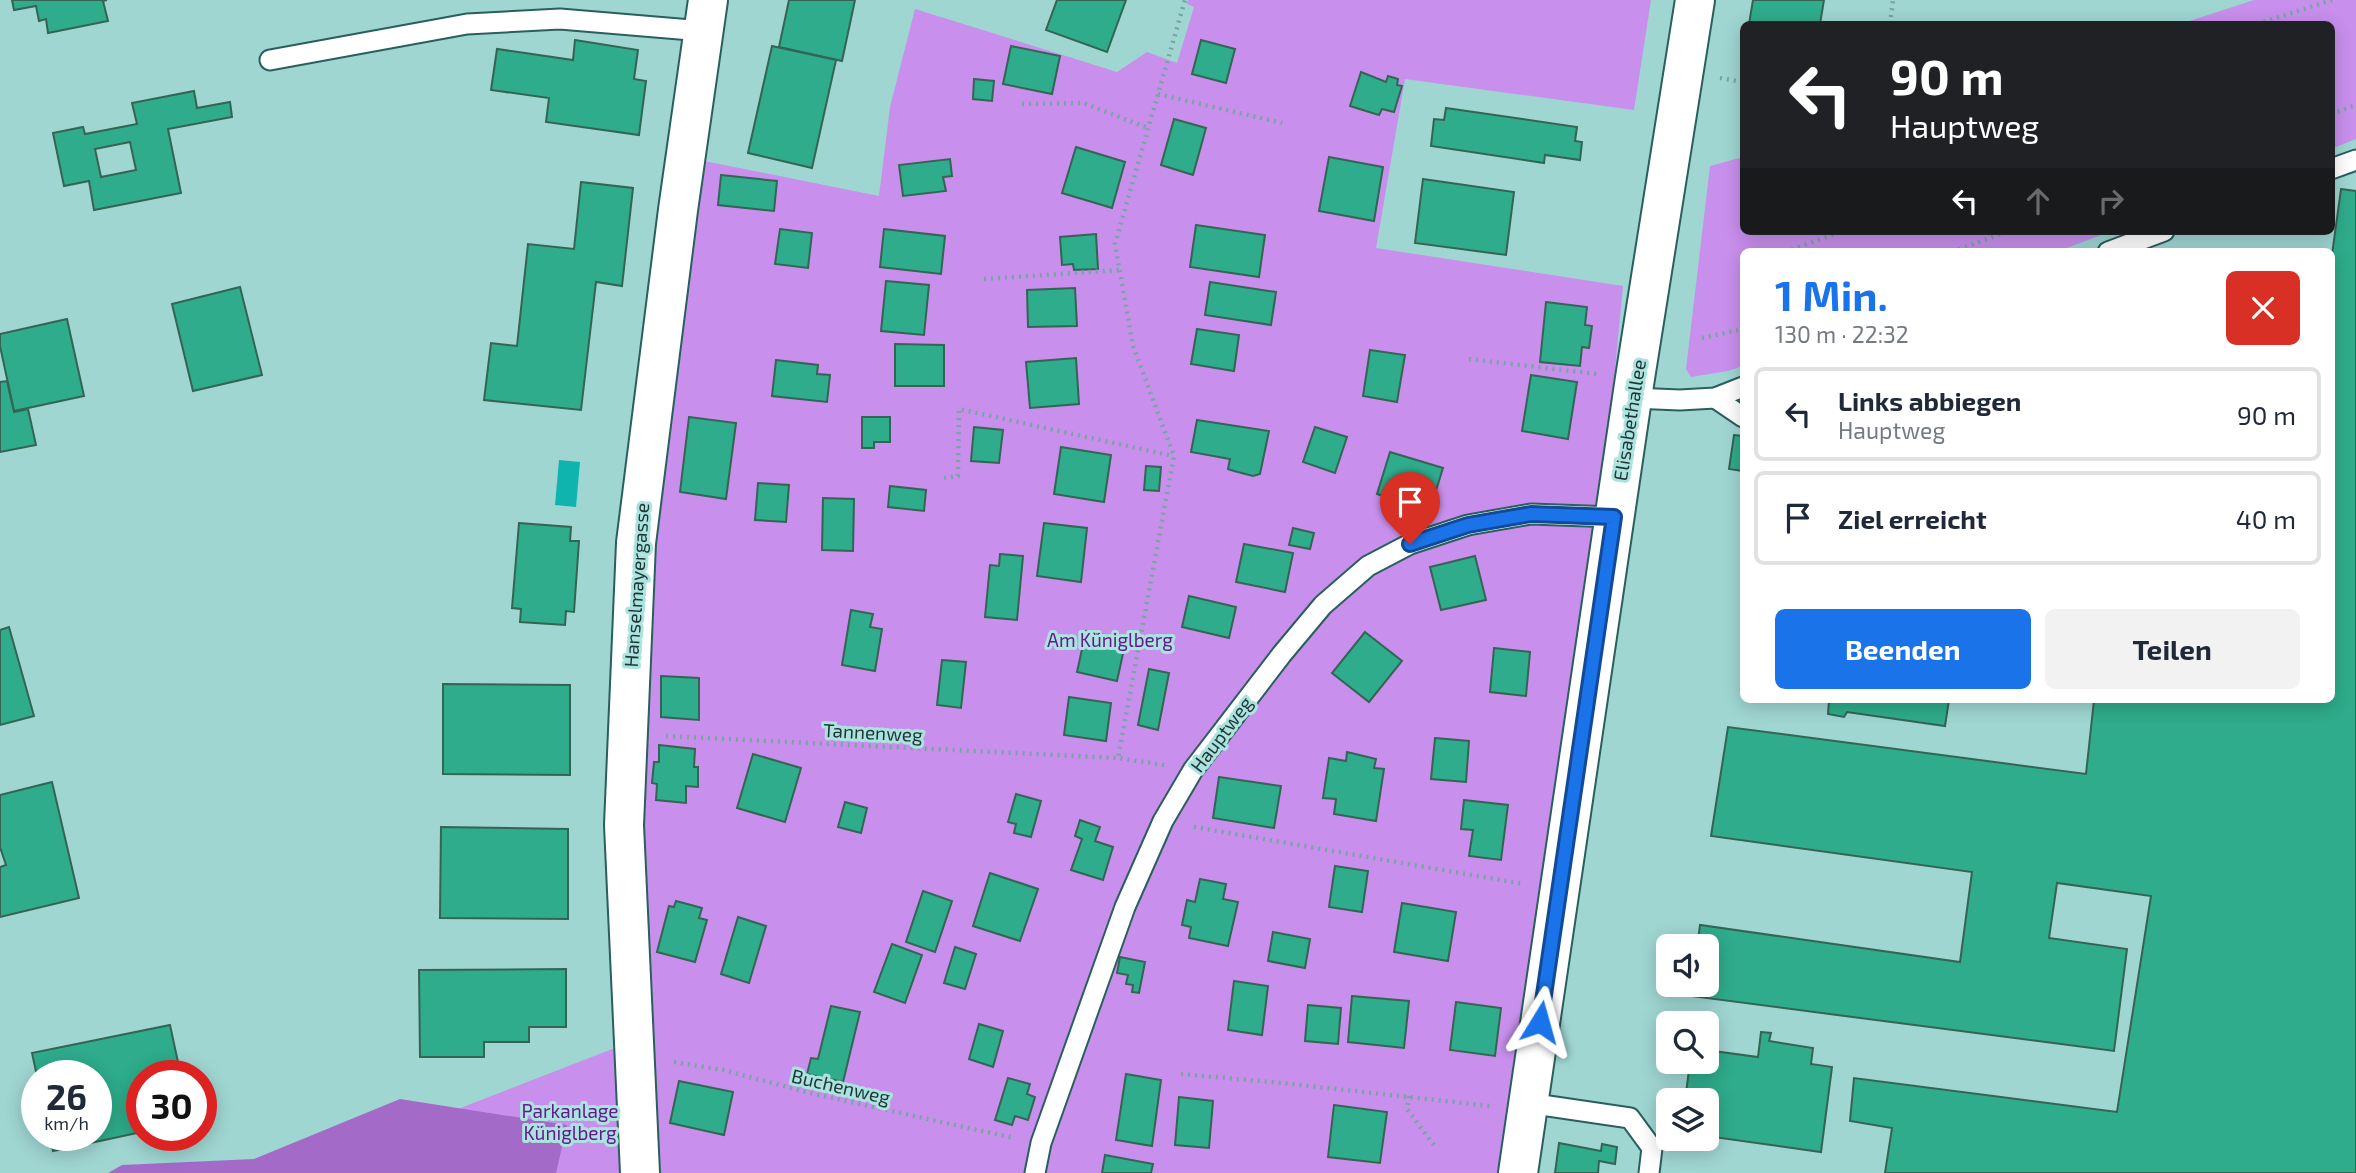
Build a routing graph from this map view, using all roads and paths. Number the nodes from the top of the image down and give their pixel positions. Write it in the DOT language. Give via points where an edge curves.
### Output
graph roads {
  1 [pos="1185,0"];
  2 [pos="1695,0"];
  3 [pos="1893,0"];
  4 [pos="2332,0"];
  5 [pos="706,16"];
  6 [pos="1890,21"];
  7 [pos="2266,21"];
  8 [pos="270,60"];
  9 [pos="1158,94"];
  10 [pos="1022,104"];
  11 [pos="2356,105"];
  12 [pos="2335,113"];
  13 [pos="1282,123"];
  14 [pos="1148,128"];
  15 [pos="2356,160"];
  16 [pos="2335,168"];
  17 [pos="1832,235"];
  18 [pos="1998,235"];
  19 [pos="2154,235"];
  20 [pos="1796,248"];
  21 [pos="1963,248"];
  22 [pos="2119,248"];
  23 [pos="1120,270"];
  24 [pos="984,279"];
  25 [pos="1740,330"];
  26 [pos="1702,338"];
  27 [pos="1469,359"];
  28 [pos="1634,388"];
  29 [pos="1740,388"];
  30 [pos="1715,398"];
  31 [pos="1740,414"];
  32 [pos="1174,456"];
  33 [pos="944,478"];
  34 [pos="1614,517"];
  35 [pos="627,734"];
  36 [pos="1118,758"];
  37 [pos="1193,769"];
  38 [pos="1163,821"];
  39 [pos="1559,891"];
  40 [pos="635,1060"];
  41 [pos="1181,1074"];
  42 [pos="1409,1096"];
  43 [pos="1528,1107"];
  44 [pos="1041,1143"];
  45 [pos="1436,1148"];
  46 [pos="640,1173"];
  47 [pos="1035,1173"];
  48 [pos="1518,1173"];
  49 [pos="1649,1173"];
  1 -- 9 [label="path"];
  2 -- 28 [label="street, Elisabethallee"];
  3 -- 6 [label="path"];
  4 -- 7 [label="path"];
  5 -- 8 [label="lane" via="467,24"];
  5 -- 35 [label="street, Hanselmayergasse" via="636,543"];
  9 -- 13 [label="path"];
  9 -- 14 [label="path"];
  10 -- 14 [label="path" via="1083,103"];
  11 -- 12 [label="path"];
  14 -- 23 [label="path" via="1115,244"];
  15 -- 16 [label="lane"];
  17 -- 20 [label="path"];
  18 -- 21 [label="path"];
  19 -- 22 [label="lane"];
  23 -- 24 [label="path"];
  23 -- 32 [label="path" via="1133,346"];
  25 -- 26 [label="path"];
  27 -- 28 [label="path"];
  28 -- 30 [label="lane" via="1680,400"];
  28 -- 34 [label="street, Elisabethallee"];
  29 -- 30 [label="lane"];
  30 -- 31 [label="lane"];
  32 -- 33 [label="path" via="959,409 958,476"];
  32 -- 36 [label="path"];
  34 -- 37 [label="lane, Hauptweg" via="1531,514 1468,525 1410,544 1368,566 1323,605"];
  34 -- 39 [label="street, Elisabethallee"];
  35 -- 36 [label="path, Tannenweg"];
  35 -- 40 [label="street, Hanselmayergasse" via="624,825"];
  36 -- 37 [label="path, Tannenweg"];
  37 -- 38 [label="lane, Hauptweg"];
  38 -- 39 [label="path"];
  38 -- 44 [label="lane, Hauptweg" via="1125,907"];
  39 -- 43 [label="street, Elisabethallee"];
  40 -- 44 [label="path, Buchenweg" via="658,1059 723,1070"];
  40 -- 46 [label="street, Hanselmayergasse"];
  41 -- 42 [label="path"];
  42 -- 43 [label="path"];
  42 -- 45 [label="path" via="1407,1110"];
  43 -- 48 [label="street, Elisabethallee"];
  43 -- 49 [label="lane" via="1630,1118 1652,1148"];
  44 -- 47 [label="lane, Hauptweg"];
}
